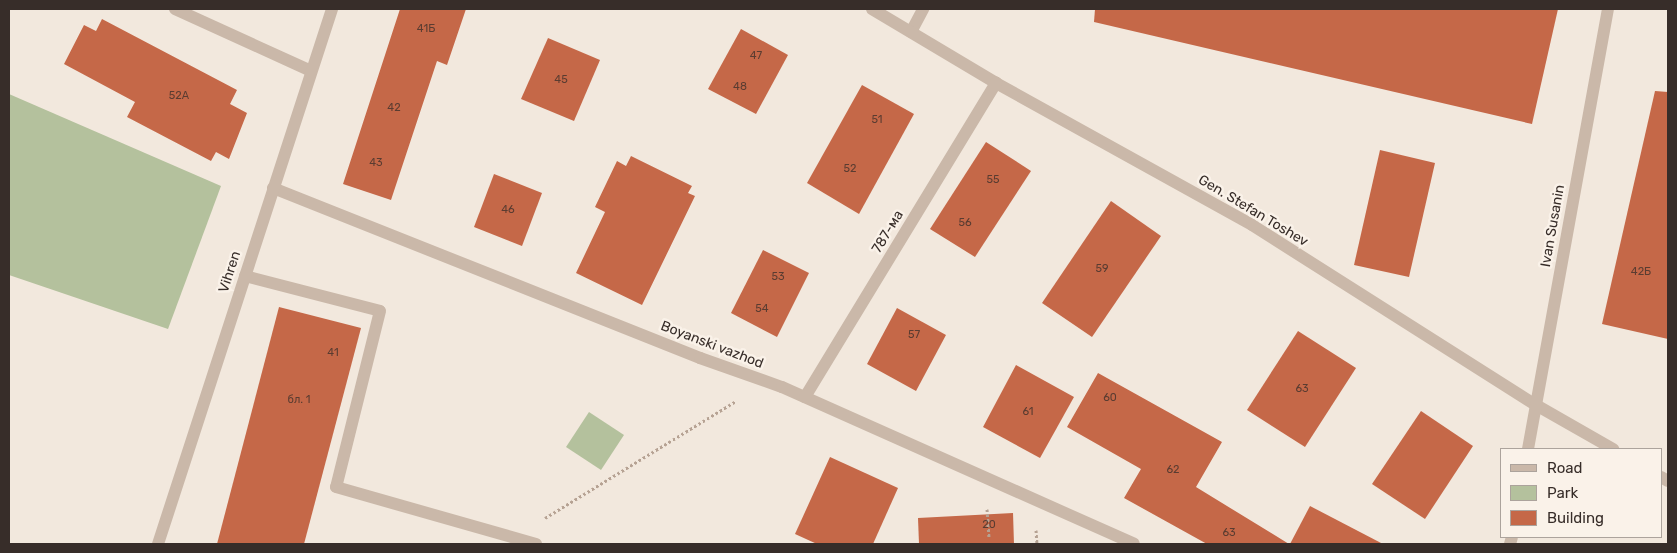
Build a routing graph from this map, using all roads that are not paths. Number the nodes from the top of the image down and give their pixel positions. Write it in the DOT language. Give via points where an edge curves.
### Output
graph roads {
  1 [pos="175,9"];
  2 [pos="332,9"];
  3 [pos="872,9"];
  4 [pos="924,9"];
  5 [pos="1608,9"];
  6 [pos="911,32"];
  7 [pos="311,71"];
  8 [pos="996,83"];
  9 [pos="273,188"];
  10 [pos="245,276"];
  11 [pos="805,397"];
  12 [pos="1536,405"];
  13 [pos="1528,448"];
  14 [pos="1611,448"];
  15 [pos="158,544"];
  16 [pos="536,544"];
  17 [pos="1134,544"];
  1 -- 7 [label="street"];
  2 -- 7 [label="street, Vihren"];
  3 -- 6 [label="street, Gen. Stefan Toshev"];
  4 -- 6 [label="street"];
  5 -- 12 [label="street, Ivan Susanin"];
  6 -- 8 [label="street, Gen. Stefan Toshev"];
  7 -- 9 [label="street, Vihren"];
  8 -- 11 [label="street, 787-ма"];
  8 -- 12 [label="street, Gen. Stefan Toshev" via="1252,225"];
  9 -- 10 [label="street, Vihren"];
  9 -- 11 [label="street, Boyanski vazhod"];
  10 -- 15 [label="street, Vihren"];
  10 -- 16 [label="street" via="380,311 336,487"];
  11 -- 17 [label="street, Boyanski vazhod"];
  12 -- 13 [label="street, Ivan Susanin"];
  12 -- 14 [label="street, Gen. Stefan Toshev"];
}
